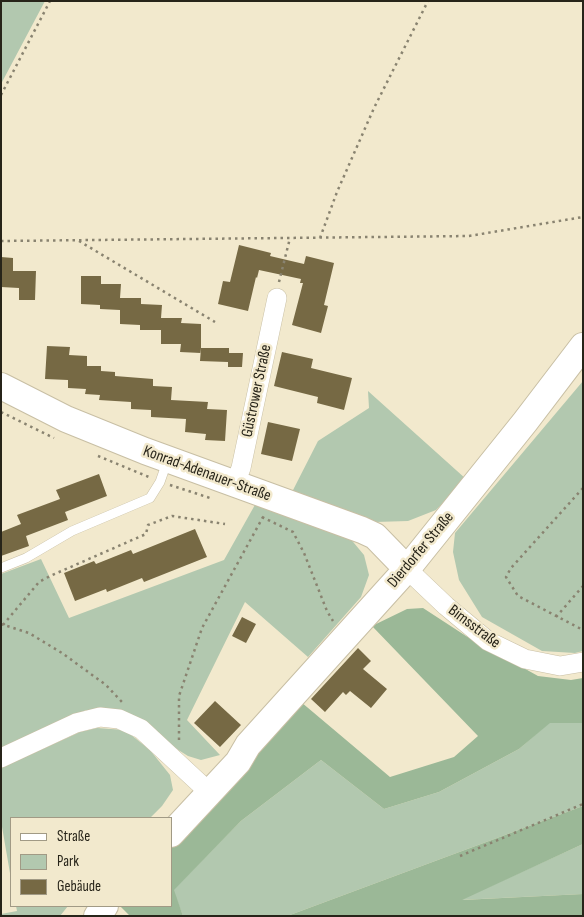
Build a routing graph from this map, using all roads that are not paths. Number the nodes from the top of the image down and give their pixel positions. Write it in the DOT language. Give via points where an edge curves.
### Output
graph roads {
  1 [pos="277,298"];
  2 [pos="583,346"];
  3 [pos="1,386"];
  4 [pos="164,470"];
  5 [pos="235,483"];
  6 [pos="1,568"];
  7 [pos="407,569"];
  8 [pos="583,662"];
  9 [pos="1,758"];
  10 [pos="205,787"];
  11 [pos="165,817"];
  12 [pos="172,833"];
  1 -- 5 [label="street, Güstrower Straße" via="241,468"];
  2 -- 7 [label="main road, Dierdorfer Straße"];
  3 -- 4 [label="main road, Konrad-Adenauer-Straße"];
  4 -- 5 [label="main road, Konrad-Adenauer-Straße"];
  4 -- 6 [label="lane" via="150,498"];
  5 -- 7 [label="main road, Konrad-Adenauer-Straße" via="264,510 368,533 385,545"];
  7 -- 8 [label="street, Bimsstraße" via="488,641 525,659 560,666"];
  7 -- 10 [label="main road, Dierdorfer Straße" via="248,745 238,762"];
  9 -- 10 [label="street" via="76,723 111,718 127,721 141,729"];
  10 -- 11 [label="main road, Dierdorfer Straße"];
  10 -- 12 [label="main road, Dierdorfer Straße"];
}
